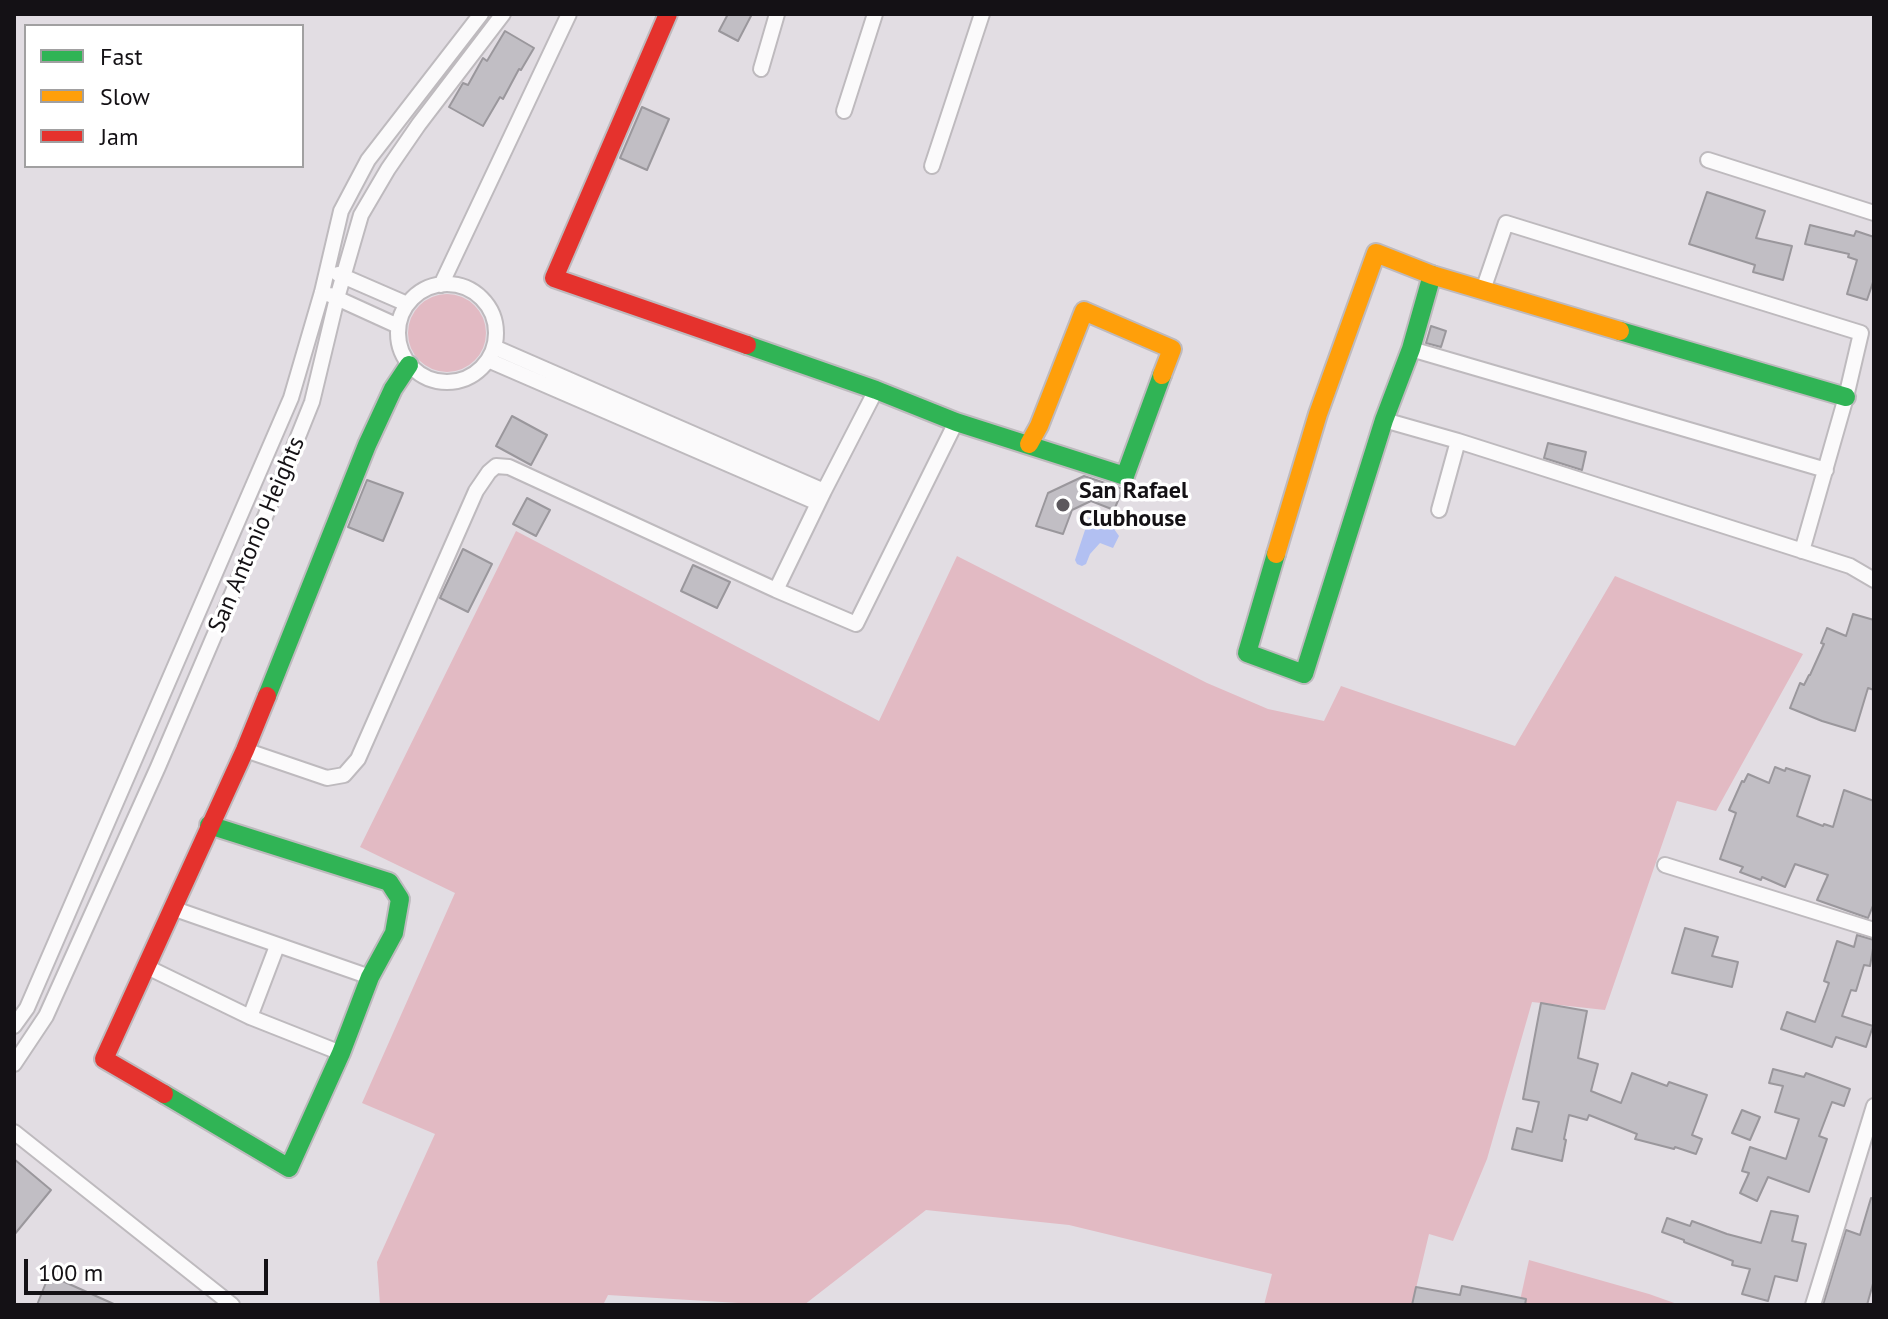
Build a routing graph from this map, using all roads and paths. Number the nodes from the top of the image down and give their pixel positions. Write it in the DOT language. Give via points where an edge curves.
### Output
graph roads {
  1 [pos="481,14"];
  2 [pos="503,14"];
  3 [pos="569,14"];
  4 [pos="668,14"];
  5 [pos="777,14"];
  6 [pos="875,14"];
  7 [pos="982,14"];
  8 [pos="761,69"];
  9 [pos="844,111"];
  10 [pos="1708,160"];
  11 [pos="932,166"];
  12 [pos="1874,213"];
  13 [pos="326,269"];
  14 [pos="1432,275"];
  15 [pos="343,277"];
  16 [pos="441,285"];
  17 [pos="1483,290"];
  18 [pos="322,292"];
  19 [pos="337,298"];
  20 [pos="407,304"];
  21 [pos="398,326"];
  22 [pos="1411,349"];
  23 [pos="491,354"];
  24 [pos="409,365"];
  25 [pos="876,390"];
  26 [pos="1846,397"];
  27 [pos="1384,420"];
  28 [pos="956,422"];
  29 [pos="1458,441"];
  30 [pos="1029,444"];
  31 [pos="1826,470"];
  32 [pos="821,497"];
  33 [pos="1439,510"];
  34 [pos="1802,551"];
  35 [pos="1874,580"];
  36 [pos="776,590"];
  37 [pos="245,750"];
  38 [pos="209,825"];
  39 [pos="1665,865"];
  40 [pos="172,908"];
  41 [pos="1874,930"];
  42 [pos="277,946"];
  43 [pos="145,966"];
  44 [pos="370,977"];
  45 [pos="250,1017"];
  46 [pos="14,1026"];
  47 [pos="341,1053"];
  48 [pos="14,1064"];
  49 [pos="1874,1106"];
  50 [pos="14,1132"];
  51 [pos="232,1305"];
  52 [pos="1813,1305"];
  1 -- 13 [label="street, San Antonio Heights" via="368,160 341,211"];
  2 -- 15 [label="street, San Antonio Heights" via="388,169 361,215"];
  3 -- 16 [label="street"];
  4 -- 25 [label="street" via="554,278"];
  5 -- 8 [label="street"];
  6 -- 9 [label="street"];
  7 -- 11 [label="street"];
  10 -- 12 [label="street"];
  13 -- 15 [label="street"];
  13 -- 18 [label="street, San Antonio Heights"];
  14 -- 17 [label="street"];
  14 -- 22 [label="street"];
  14 -- 27 [label="street" via="1376,253 1318,414 1247,653 1304,674"];
  15 -- 19 [label="street, San Antonio Heights"];
  15 -- 20 [label="street"];
  16 -- 20 [label="street"];
  16 -- 23 [label="street" via="457,285 484,302 496,331"];
  17 -- 26 [label="street"];
  17 -- 26 [label="street" via="1506,223 1861,333"];
  18 -- 19 [label="street"];
  18 -- 46 [label="street, San Antonio Heights" via="291,398 262,470 27,1008"];
  19 -- 21 [label="street"];
  19 -- 48 [label="street, San Antonio Heights" via="312,402 279,484 46,1016"];
  20 -- 21 [label="street"];
  21 -- 24 [label="street" via="401,353"];
  22 -- 27 [label="street"];
  22 -- 31 [label="street"];
  23 -- 24 [label="street" via="477,372 449,383 420,375"];
  23 -- 32 [label="street"];
  24 -- 37 [label="street" via="367,445"];
  25 -- 28 [label="street"];
  25 -- 32 [label="street"];
  26 -- 31 [label="street"];
  27 -- 29 [label="street"];
  28 -- 30 [label="street"];
  28 -- 36 [label="street" via="856,624"];
  29 -- 33 [label="street"];
  29 -- 34 [label="street"];
  30 -- 30 [label="street" via="1125,476 1172,349 1084,311"];
  31 -- 34 [label="street"];
  32 -- 36 [label="street"];
  34 -- 35 [label="street" via="1850,566"];
  36 -- 37 [label="street" via="509,467 496,466 476,491 358,759 344,775 327,778"];
  37 -- 38 [label="street"];
  38 -- 40 [label="street"];
  38 -- 44 [label="street" via="389,882 400,899 394,933"];
  39 -- 41 [label="street"];
  40 -- 42 [label="street"];
  40 -- 43 [label="street"];
  42 -- 44 [label="street"];
  42 -- 45 [label="street"];
  43 -- 45 [label="street"];
  43 -- 47 [label="street" via="104,1059 289,1168"];
  44 -- 47 [label="street"];
  45 -- 47 [label="street"];
  49 -- 52 [label="street"];
  50 -- 51 [label="street"];
}
